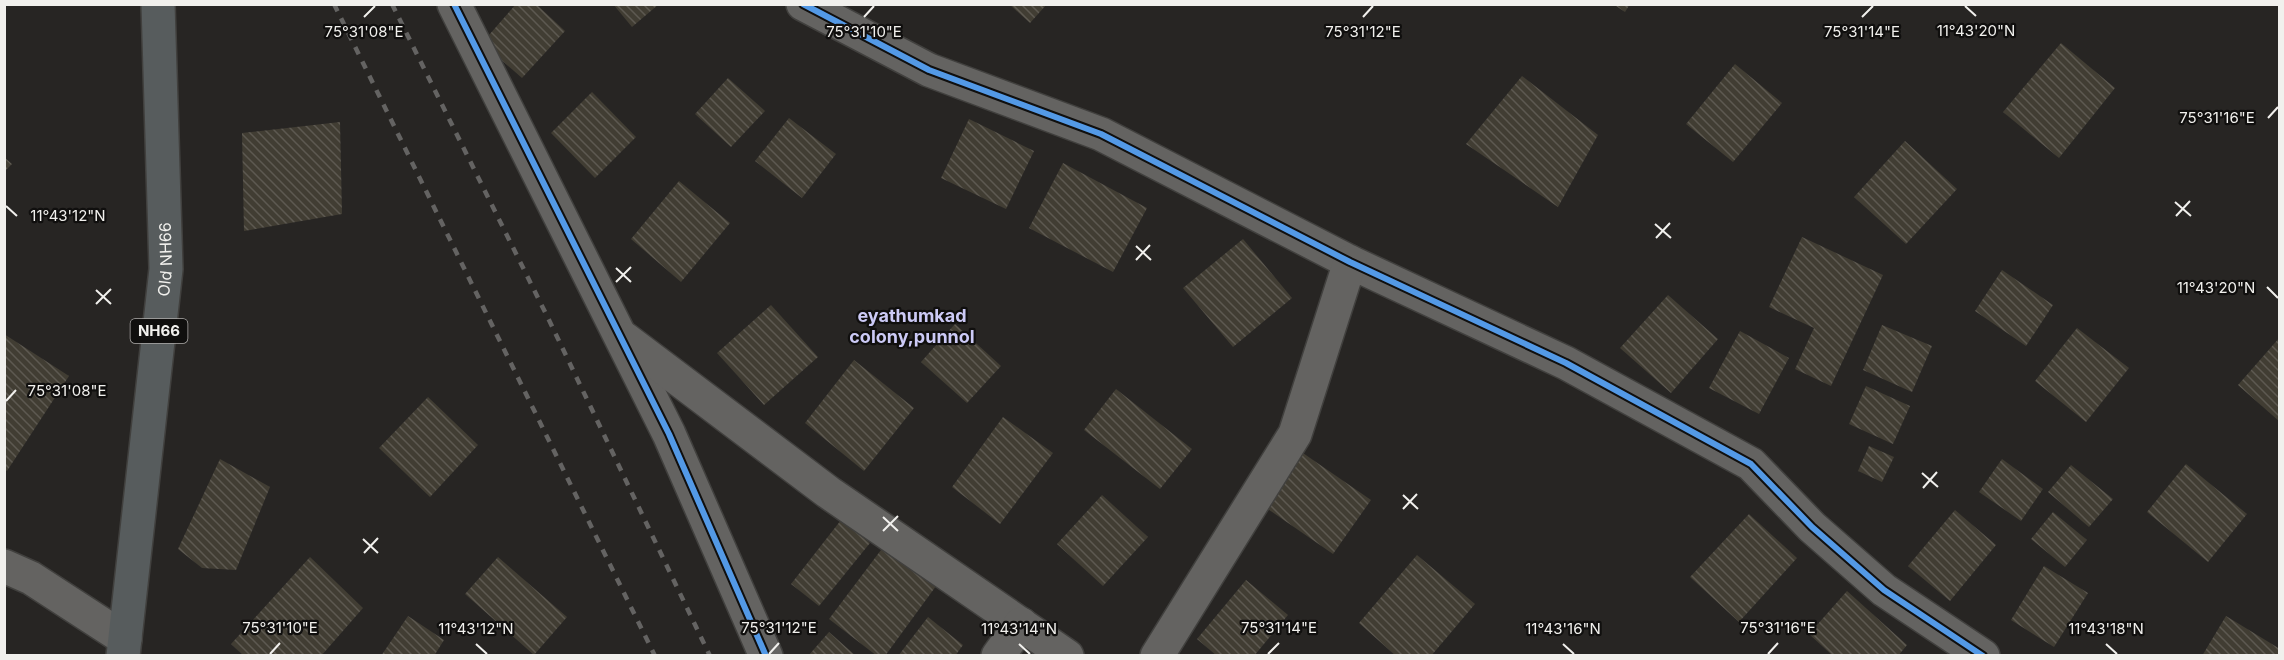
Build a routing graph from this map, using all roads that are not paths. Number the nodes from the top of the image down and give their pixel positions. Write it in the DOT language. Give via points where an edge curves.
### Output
graph roads {
  1 [pos="158,4"];
  2 [pos="454,4"];
  3 [pos="803,4"];
  4 [pos="1350,262"];
  5 [pos="619,334"];
  6 [pos="4,566"];
  7 [pos="1021,624"];
  8 [pos="124,647"];
  9 [pos="766,656"];
  10 [pos="998,656"];
  11 [pos="1067,656"];
  12 [pos="1157,656"];
  13 [pos="1983,656"];
  1 -- 8 [label="main road, Old NH66 / NH66" via="166,269"];
  2 -- 5 [label="street"];
  3 -- 4 [label="street" via="929,70 1101,134"];
  4 -- 12 [label="street" via="1295,434"];
  4 -- 13 [label="street" via="1566,363 1751,464 1812,527 1884,590"];
  5 -- 7 [label="street" via="828,492"];
  5 -- 9 [label="street" via="669,434"];
  6 -- 8 [label="street" via="31,578"];
  7 -- 10 [label="street"];
  7 -- 11 [label="street"];
}
